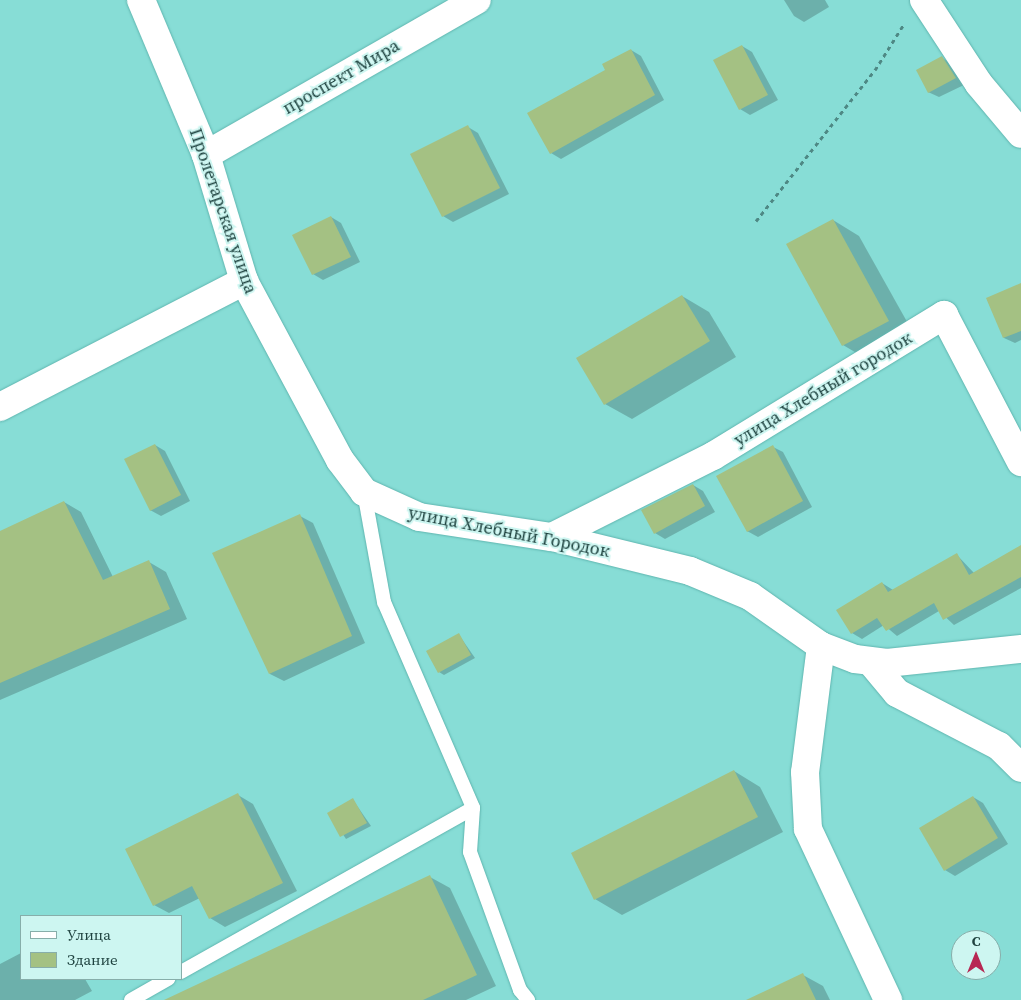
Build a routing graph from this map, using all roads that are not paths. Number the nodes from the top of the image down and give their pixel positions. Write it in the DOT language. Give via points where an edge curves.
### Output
graph roads {
  1 [pos="141,0"];
  2 [pos="477,0"];
  3 [pos="917,8"];
  4 [pos="1021,134"];
  5 [pos="206,155"];
  6 [pos="244,281"];
  7 [pos="0,407"];
  8 [pos="1021,462"];
  9 [pos="364,492"];
  10 [pos="552,537"];
  11 [pos="821,646"];
  12 [pos="1021,649"];
  13 [pos="871,662"];
  14 [pos="1021,768"];
  15 [pos="473,808"];
  16 [pos="182,971"];
  17 [pos="166,980"];
  18 [pos="131,1000"];
  19 [pos="528,1000"];
  20 [pos="888,1000"];
  1 -- 5 [label="street, Пролетарская улица"];
  2 -- 5 [label="street, проспект Мира"];
  3 -- 4 [label="street"];
  5 -- 6 [label="street, Пролетарская улица"];
  6 -- 7 [label="street"];
  6 -- 9 [label="street, Пролетарская улица" via="340,460"];
  8 -- 10 [label="street, улица Хлебный городок" via="944,315 713,456"];
  9 -- 10 [label="street, улица Хлебный Городок" via="419,517"];
  9 -- 15 [label="lane" via="384,602"];
  10 -- 11 [label="street, улица Хлебный Городок" via="720,582 772,610"];
  11 -- 13 [label="street, улица Хлебный Городок"];
  11 -- 20 [label="street" via="805,772 808,829"];
  12 -- 13 [label="street, улица Хлебный Городок"];
  13 -- 14 [label="street" via="897,692 998,746"];
  15 -- 16 [label="lane"];
  15 -- 19 [label="lane" via="470,852"];
  17 -- 18 [label="lane"];
}
